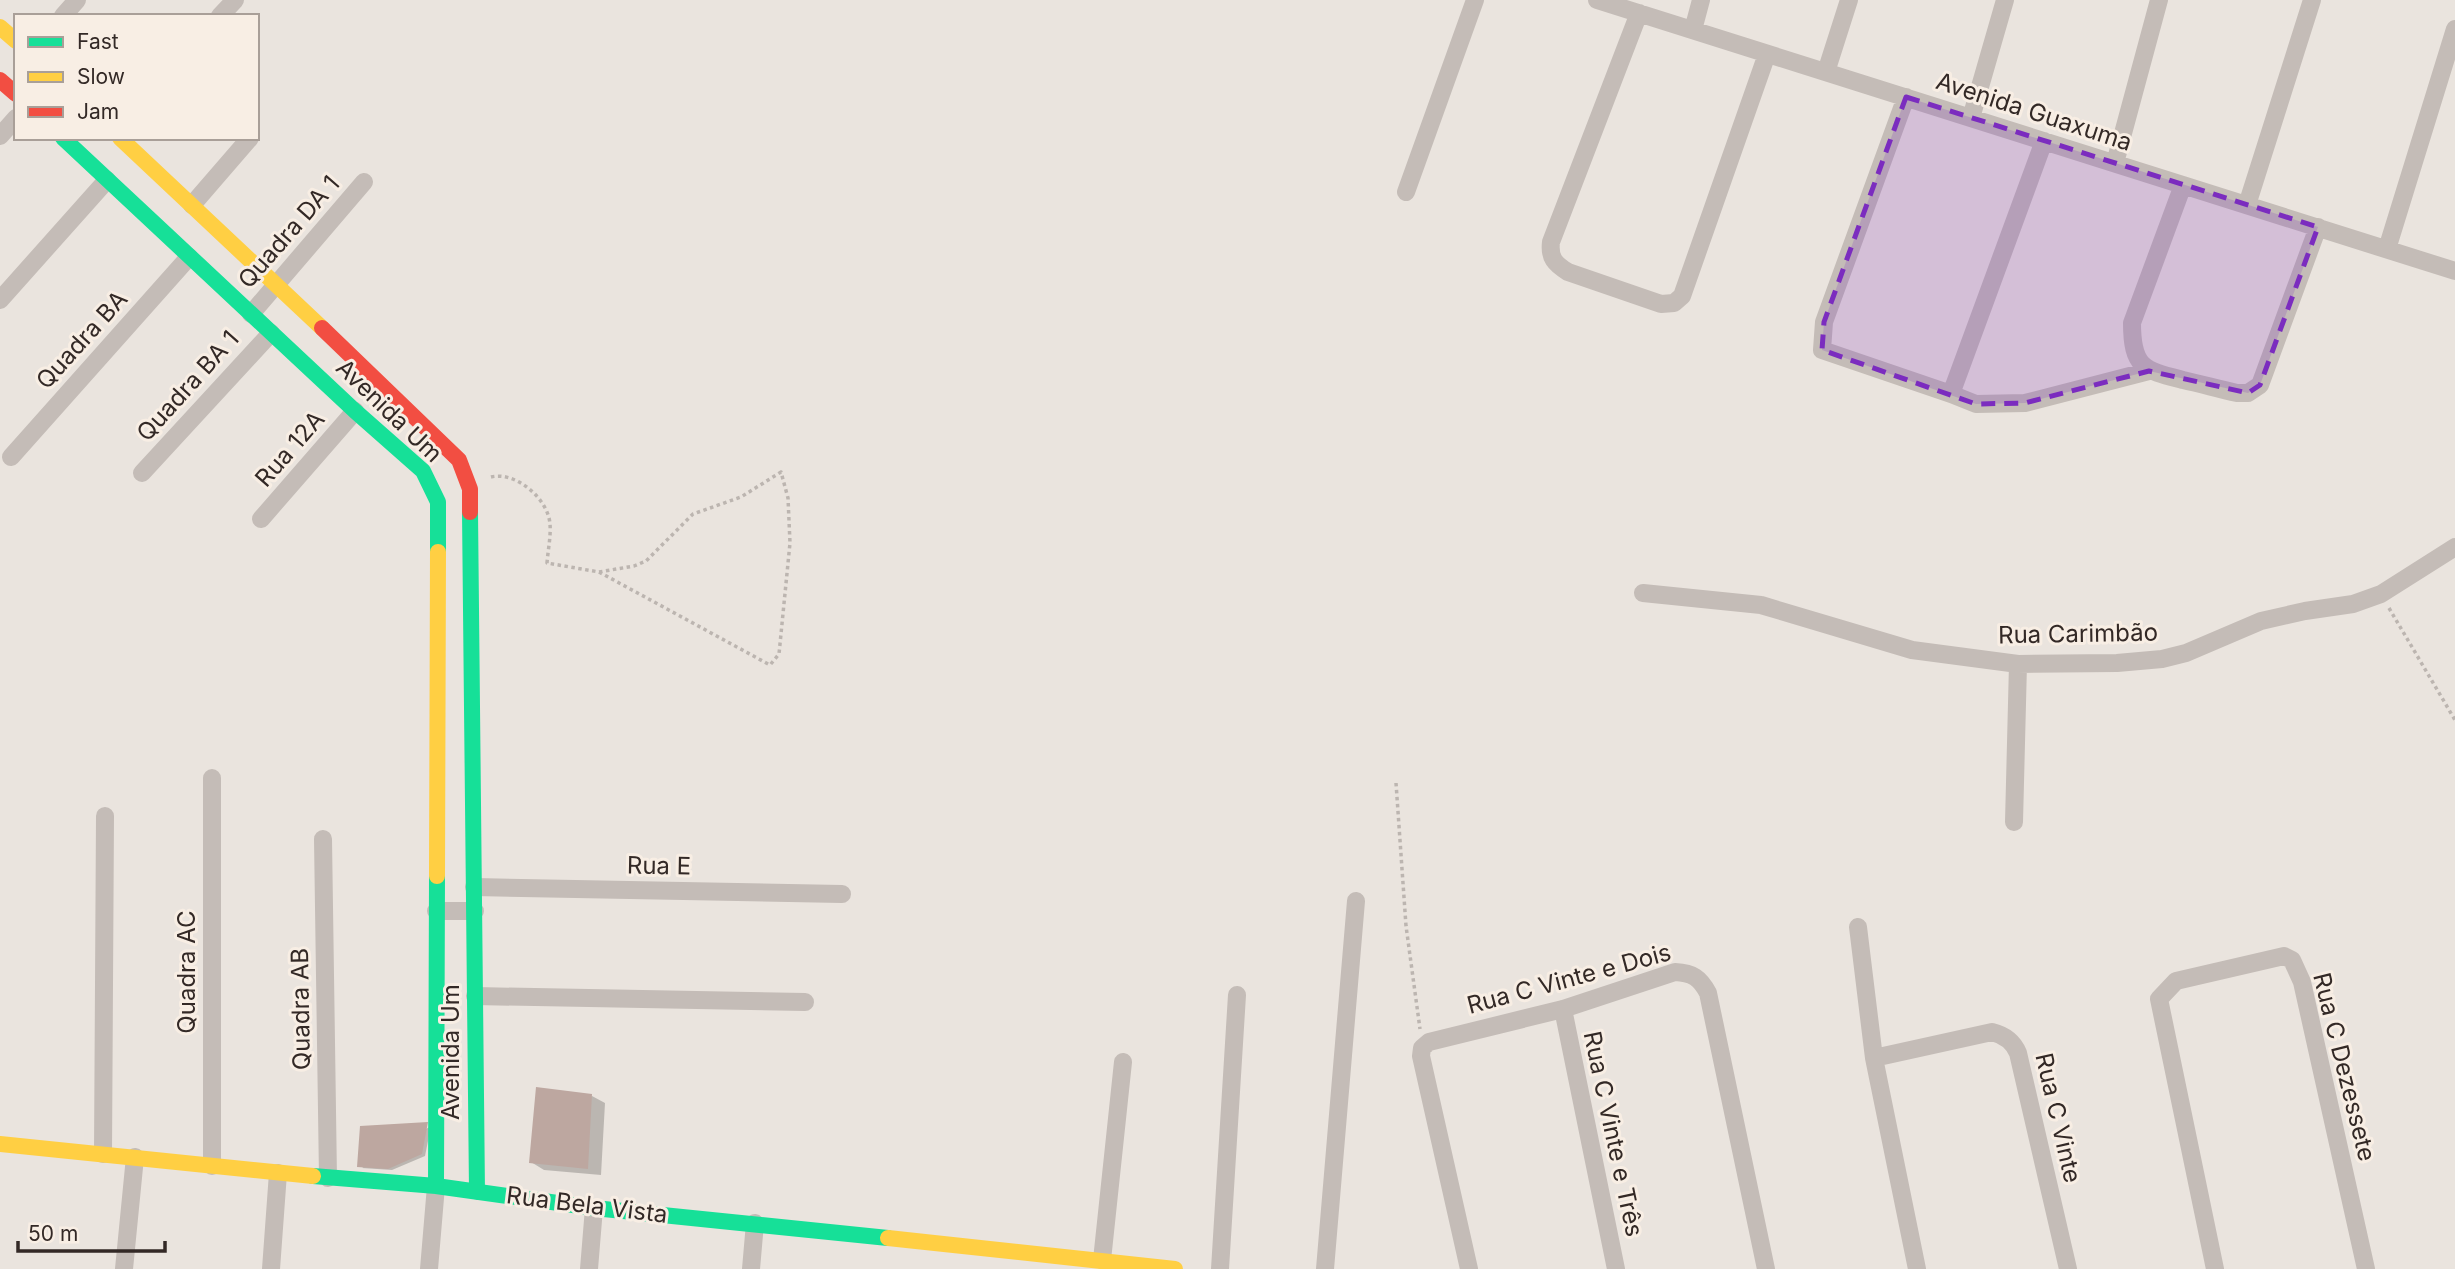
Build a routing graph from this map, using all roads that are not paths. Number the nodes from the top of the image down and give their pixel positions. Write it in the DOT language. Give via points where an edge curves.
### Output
graph roads {
  1 [pos="77,0"];
  2 [pos="235,0"];
  3 [pos="1475,0"];
  4 [pos="1597,0"];
  5 [pos="1701,0"];
  6 [pos="1849,0"];
  7 [pos="2005,0"];
  8 [pos="2159,0"];
  9 [pos="2312,0"];
  10 [pos="1639,13"];
  11 [pos="65,14"];
  12 [pos="222,14"];
  13 [pos="0,27"];
  14 [pos="2455,29"];
  15 [pos="1693,30"];
  16 [pos="14,39"];
  17 [pos="1767,54"];
  18 [pos="1826,72"];
  19 [pos="0,80"];
  20 [pos="14,92"];
  21 [pos="1906,97"];
  22 [pos="1971,118"];
  23 [pos="14,120"];
  24 [pos="0,136"];
  25 [pos="64,140"];
  26 [pos="122,140"];
  27 [pos="249,140"];
  28 [pos="2044,141"];
  29 [pos="2115,163"];
  30 [pos="107,180"];
  31 [pos="364,183"];
  32 [pos="2183,185"];
  33 [pos="1405,191"];
  34 [pos="192,205"];
  35 [pos="2247,205"];
  36 [pos="2318,228"];
  37 [pos="2387,249"];
  38 [pos="189,257"];
  39 [pos="2455,271"];
  40 [pos="277,284"];
  41 [pos="0,300"];
  42 [pos="251,314"];
  43 [pos="271,333"];
  44 [pos="2149,372"];
  45 [pos="1951,394"];
  46 [pos="355,411"];
  47 [pos="11,457"];
  48 [pos="142,473"];
  49 [pos="261,519"];
  50 [pos="2455,547"];
  51 [pos="1643,593"];
  52 [pos="2018,664"];
  53 [pos="212,778"];
  54 [pos="105,816"];
  55 [pos="2014,822"];
  56 [pos="323,839"];
  57 [pos="474,887"];
  58 [pos="842,894"];
  59 [pos="1356,901"];
  60 [pos="436,911"];
  61 [pos="475,911"];
  62 [pos="1858,927"];
  63 [pos="1237,995"];
  64 [pos="475,996"];
  65 [pos="805,1002"];
  66 [pos="1563,1009"];
  67 [pos="1874,1058"];
  68 [pos="1123,1062"];
  69 [pos="0,1144"];
  70 [pos="436,1147"];
  71 [pos="103,1154"];
  72 [pos="135,1157"];
  73 [pos="212,1166"];
  74 [pos="278,1173"];
  75 [pos="328,1178"];
  76 [pos="407,1184"];
  77 [pos="436,1186"];
  78 [pos="477,1192"];
  79 [pos="594,1208"];
  80 [pos="755,1223"];
  81 [pos="1102,1260"];
  82 [pos="1065,1263"];
  83 [pos="124,1269"];
  84 [pos="271,1269"];
  85 [pos="429,1269"];
  86 [pos="589,1269"];
  87 [pos="751,1269"];
  88 [pos="1175,1269"];
  89 [pos="1220,1269"];
  90 [pos="1325,1269"];
  91 [pos="1469,1269"];
  92 [pos="1616,1269"];
  93 [pos="1766,1269"];
  94 [pos="1917,1269"];
  95 [pos="2068,1269"];
  96 [pos="2215,1269"];
  97 [pos="2366,1269"];
  1 -- 11 [label="street"];
  2 -- 12 [label="street"];
  3 -- 33 [label="street"];
  4 -- 10 [label="street, Avenida Guaxuma"];
  5 -- 15 [label="street"];
  6 -- 18 [label="street"];
  7 -- 22 [label="street"];
  8 -- 29 [label="street"];
  9 -- 35 [label="street"];
  10 -- 15 [label="street, Avenida Guaxuma"];
  10 -- 17 [label="street" via="1550,253 1555,264 1568,272 1661,304 1674,303 1682,296"];
  13 -- 16 [label="street"];
  14 -- 37 [label="street"];
  15 -- 17 [label="street, Avenida Guaxuma"];
  17 -- 18 [label="street, Avenida Guaxuma"];
  18 -- 21 [label="street, Avenida Guaxuma"];
  19 -- 20 [label="street"];
  21 -- 22 [label="street, Avenida Guaxuma"];
  21 -- 45 [label="street" via="1824,322 1822,350"];
  22 -- 28 [label="street, Avenida Guaxuma"];
  23 -- 24 [label="street"];
  25 -- 30 [label="street, Avenida Um"];
  26 -- 34 [label="street, Avenida Um"];
  27 -- 34 [label="street"];
  28 -- 29 [label="street, Avenida Guaxuma"];
  28 -- 45 [label="street"];
  29 -- 32 [label="street, Avenida Guaxuma"];
  30 -- 38 [label="street, Avenida Um"];
  30 -- 41 [label="street"];
  31 -- 40 [label="street, Quadra DA 1"];
  32 -- 35 [label="street, Avenida Guaxuma"];
  32 -- 44 [label="street" via="2132,323 2137,358"];
  34 -- 40 [label="street, Avenida Um"];
  35 -- 36 [label="street, Avenida Guaxuma"];
  36 -- 37 [label="street, Avenida Guaxuma"];
  36 -- 44 [label="street" via="2260,385 2248,393 2237,393"];
  37 -- 39 [label="street, Avenida Guaxuma"];
  38 -- 42 [label="street, Avenida Um"];
  38 -- 47 [label="street, Quadra BA"];
  40 -- 42 [label="street, Quadra DA 1"];
  40 -- 57 [label="street, Avenida Um" via="459,460 470,489"];
  42 -- 43 [label="street, Avenida Um"];
  43 -- 46 [label="street, Avenida Um"];
  43 -- 48 [label="street, Quadra BA 1"];
  44 -- 45 [label="street" via="2025,403 1976,404"];
  46 -- 49 [label="street, Rua 12A"];
  46 -- 60 [label="street, Avenida Um" via="423,471 438,502"];
  50 -- 52 [label="street, Rua Carimbão" via="2381,594 2353,604 2261,621 2186,653 2118,663"];
  51 -- 52 [label="street, Rua Carimbão" via="1761,605 1912,650"];
  52 -- 55 [label="street"];
  53 -- 73 [label="street, Quadra AC"];
  54 -- 71 [label="street"];
  56 -- 75 [label="street, Quadra AB"];
  57 -- 58 [label="street, Rua E"];
  57 -- 61 [label="street, Avenida Um"];
  59 -- 90 [label="street"];
  60 -- 61 [label="street"];
  60 -- 70 [label="street, Avenida Um"];
  61 -- 64 [label="street, Avenida Um"];
  62 -- 67 [label="street"];
  63 -- 89 [label="street"];
  64 -- 65 [label="street"];
  64 -- 78 [label="street, Avenida Um"];
  66 -- 91 [label="street, Rua C Vinte e Dois" via="1429,1042 1422,1048"];
  66 -- 92 [label="street, Rua C Vinte e Três"];
  66 -- 93 [label="street, Rua C Vinte e Dois" via="1675,972 1691,972 1702,982"];
  67 -- 94 [label="street"];
  67 -- 95 [label="street, Rua C Vinte" via="1992,1032 2014,1044"];
  68 -- 81 [label="street"];
  69 -- 71 [label="street, Rua Bela Vista"];
  70 -- 76 [label="street"];
  70 -- 77 [label="street, Avenida Um"];
  71 -- 72 [label="street, Rua Bela Vista"];
  72 -- 73 [label="street, Rua Bela Vista"];
  72 -- 83 [label="street"];
  73 -- 74 [label="street, Rua Bela Vista"];
  74 -- 75 [label="street, Rua Bela Vista"];
  74 -- 84 [label="street"];
  75 -- 76 [label="street, Rua Bela Vista"];
  76 -- 77 [label="street, Rua Bela Vista"];
  77 -- 78 [label="street, Rua Bela Vista"];
  77 -- 85 [label="street"];
  78 -- 79 [label="street, Rua Bela Vista"];
  79 -- 80 [label="street, Rua Bela Vista"];
  79 -- 86 [label="street"];
  80 -- 82 [label="street, Rua Bela Vista"];
  80 -- 87 [label="street"];
  81 -- 82 [label="street, Rua Bela Vista"];
  81 -- 88 [label="street, Rua Bela Vista"];
  96 -- 97 [label="street, Rua C Dezessete" via="2159,999 2176,981 2284,956 2292,960 2302,982"];
}
